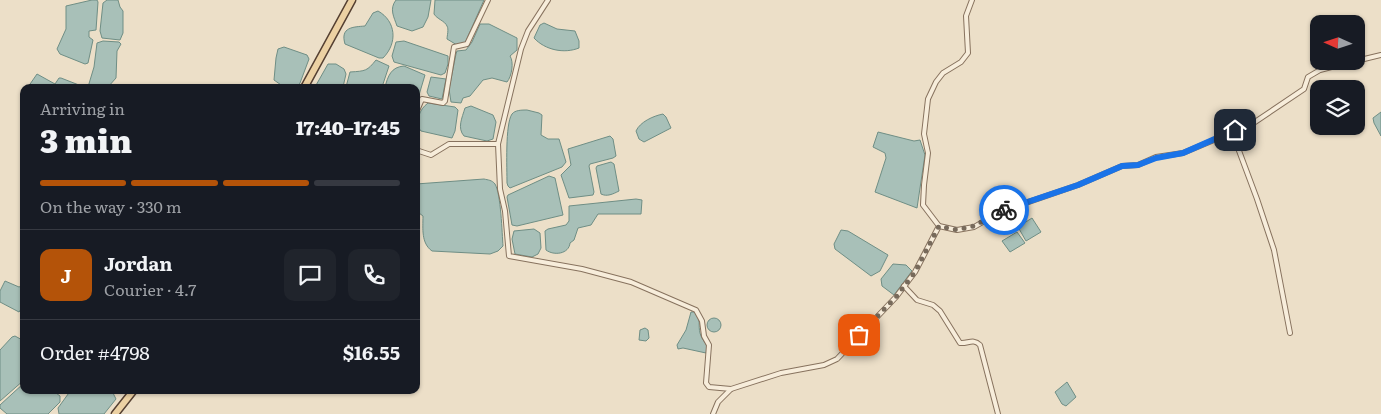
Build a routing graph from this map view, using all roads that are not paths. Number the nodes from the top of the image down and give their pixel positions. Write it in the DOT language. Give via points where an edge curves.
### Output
graph roads {
  1 [pos="352,0"];
  2 [pos="488,0"];
  3 [pos="548,0"];
  4 [pos="972,0"];
  5 [pos="1381,55"];
  6 [pos="1365,59"];
  7 [pos="1320,70"];
  8 [pos="306,84"];
  9 [pos="420,104"];
  10 [pos="1232,132"];
  11 [pos="498,144"];
  12 [pos="420,151"];
  13 [pos="939,226"];
  14 [pos="904,286"];
  15 [pos="1290,333"];
  16 [pos="731,390"];
  17 [pos="131,394"];
  18 [pos="115,414"];
  19 [pos="713,414"];
  20 [pos="998,414"];
  1 -- 8 [label="main road"];
  2 -- 9 [label="street" via="467,44 454,47 445,101 422,99"];
  3 -- 11 [label="street" via="528,30 521,49"];
  4 -- 13 [label="street" via="966,16 968,53 961,62 943,73 928,99 924,134 928,153 923,205"];
  5 -- 6 [label="street"];
  7 -- 10 [label="street" via="1308,77 1304,89 1290,99 1252,124"];
  10 -- 13 [label="street" via="1183,153 1122,166 1002,211 974,226 957,230"];
  10 -- 15 [label="street" via="1274,250"];
  11 -- 12 [label="street" via="448,144 431,155"];
  11 -- 16 [label="street" via="509,256 582,269 630,282 696,310 709,345 706,383 709,387"];
  13 -- 14 [label="street"];
  14 -- 16 [label="street" via="837,359"];
  14 -- 20 [label="street" via="917,300 940,311 960,343 972,341 980,345"];
  16 -- 19 [label="street" via="718,402"];
  17 -- 18 [label="main road"];
}
